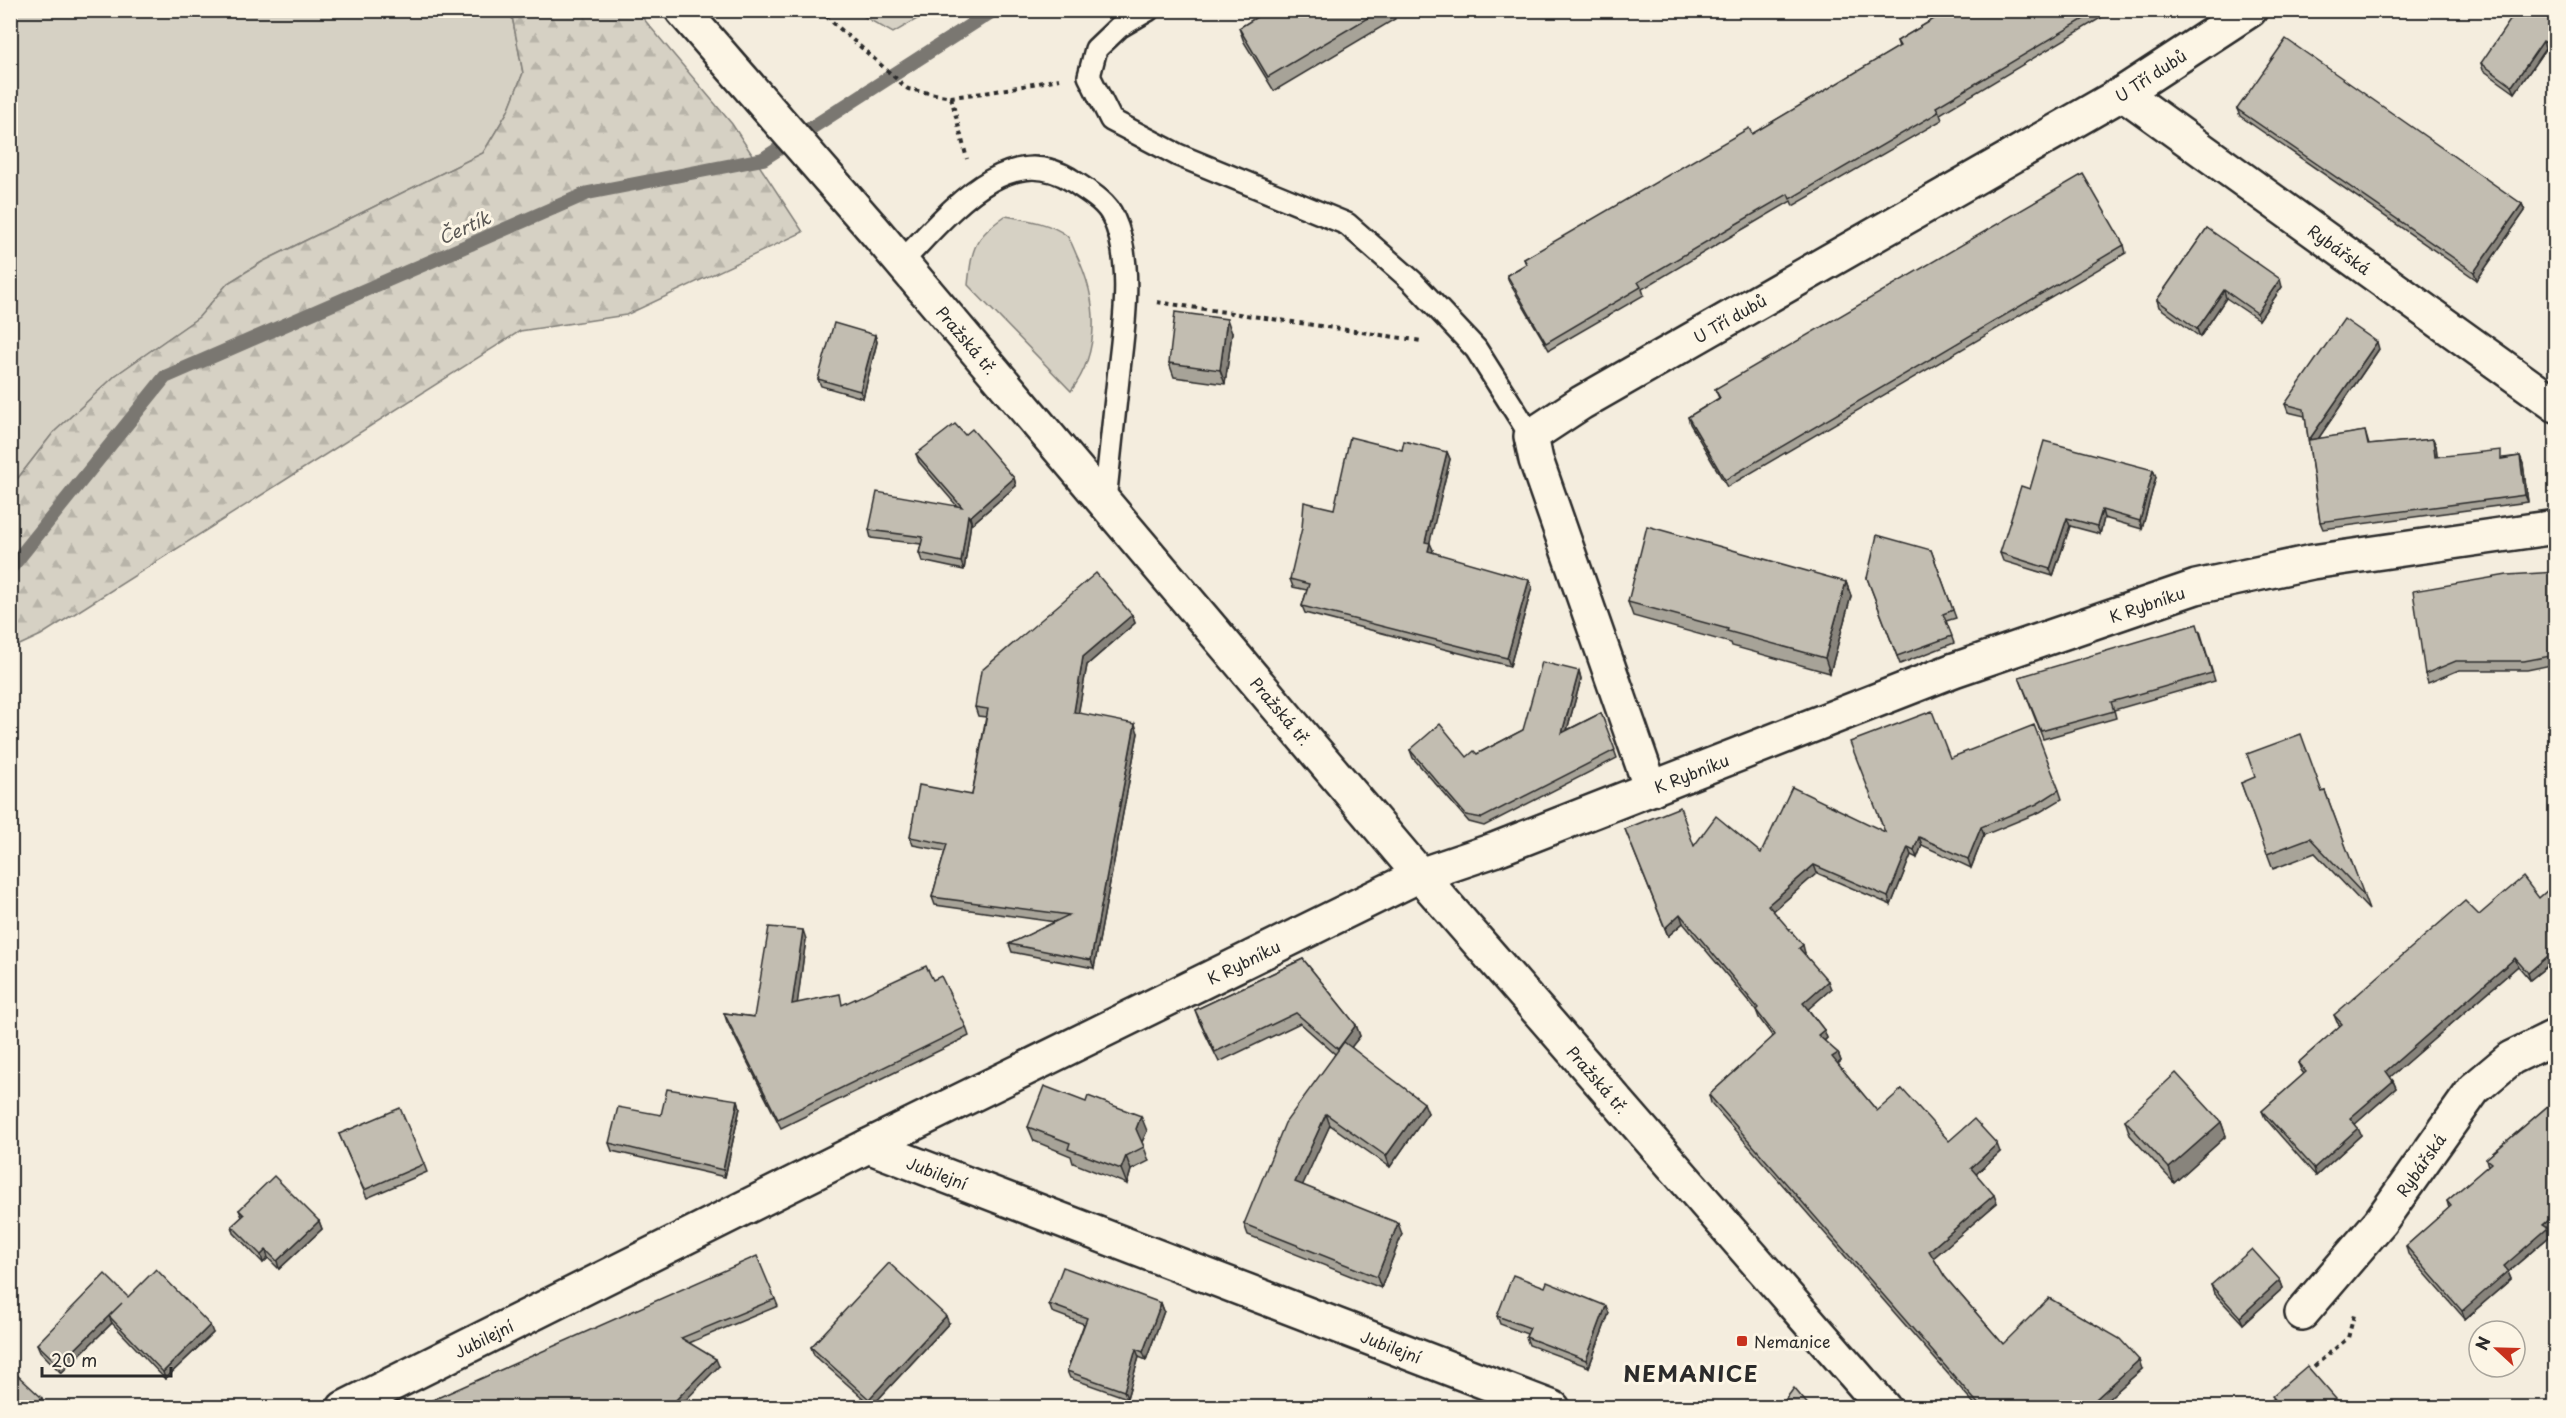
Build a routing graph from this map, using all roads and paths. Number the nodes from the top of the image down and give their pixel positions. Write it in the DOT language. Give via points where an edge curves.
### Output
graph roads {
  1 [pos="682,10"];
  2 [pos="819,10"];
  3 [pos="1148,10"];
  4 [pos="2250,10"];
  5 [pos="1089,76"];
  6 [pos="2123,93"];
  7 [pos="951,97"];
  8 [pos="975,189"];
  9 [pos="901,262"];
  10 [pos="1127,298"];
  11 [pos="1476,349"];
  12 [pos="2556,405"];
  13 [pos="1531,436"];
  14 [pos="1105,501"];
  15 [pos="2556,527"];
  16 [pos="1651,789"];
  17 [pos="1420,875"];
  18 [pos="2556,1036"];
  19 [pos="868,1146"];
  20 [pos="2302,1312"];
  21 [pos="344,1407"];
  22 [pos="1553,1407"];
  23 [pos="1884,1407"];
  1 -- 9 [label="street, Pražská tř."];
  2 -- 7 [label="path" via="908,89"];
  3 -- 5 [label="lane" via="1119,27 1096,49"];
  4 -- 6 [label="street, U Tří dubů"];
  5 -- 7 [label="path"];
  5 -- 11 [label="lane" via="1111,120 1178,155 1347,224 1412,281"];
  6 -- 12 [label="street, Rybářská"];
  6 -- 13 [label="street, U Tří dubů" via="1581,403"];
  7 -- 8 [label="path"];
  8 -- 9 [label="lane"];
  8 -- 10 [label="lane" via="1004,173 1036,168 1066,177 1095,197 1113,215 1121,242"];
  9 -- 14 [label="street, Pražská tř."];
  10 -- 11 [label="path"];
  10 -- 14 [label="lane"];
  11 -- 13 [label="lane"];
  13 -- 16 [label="street"];
  14 -- 17 [label="street, Pražská tř."];
  15 -- 16 [label="street, K Rybníku" via="2312,562 2196,587 1954,670"];
  16 -- 17 [label="street, K Rybníku"];
  17 -- 19 [label="street, K Rybníku"];
  17 -- 23 [label="street, Pražská tř."];
  18 -- 20 [label="street, Rybářská" via="2511,1058 2474,1089 2380,1222"];
  19 -- 21 [label="street, Jubilejní"];
  19 -- 22 [label="street, Jubilejní"];
}
